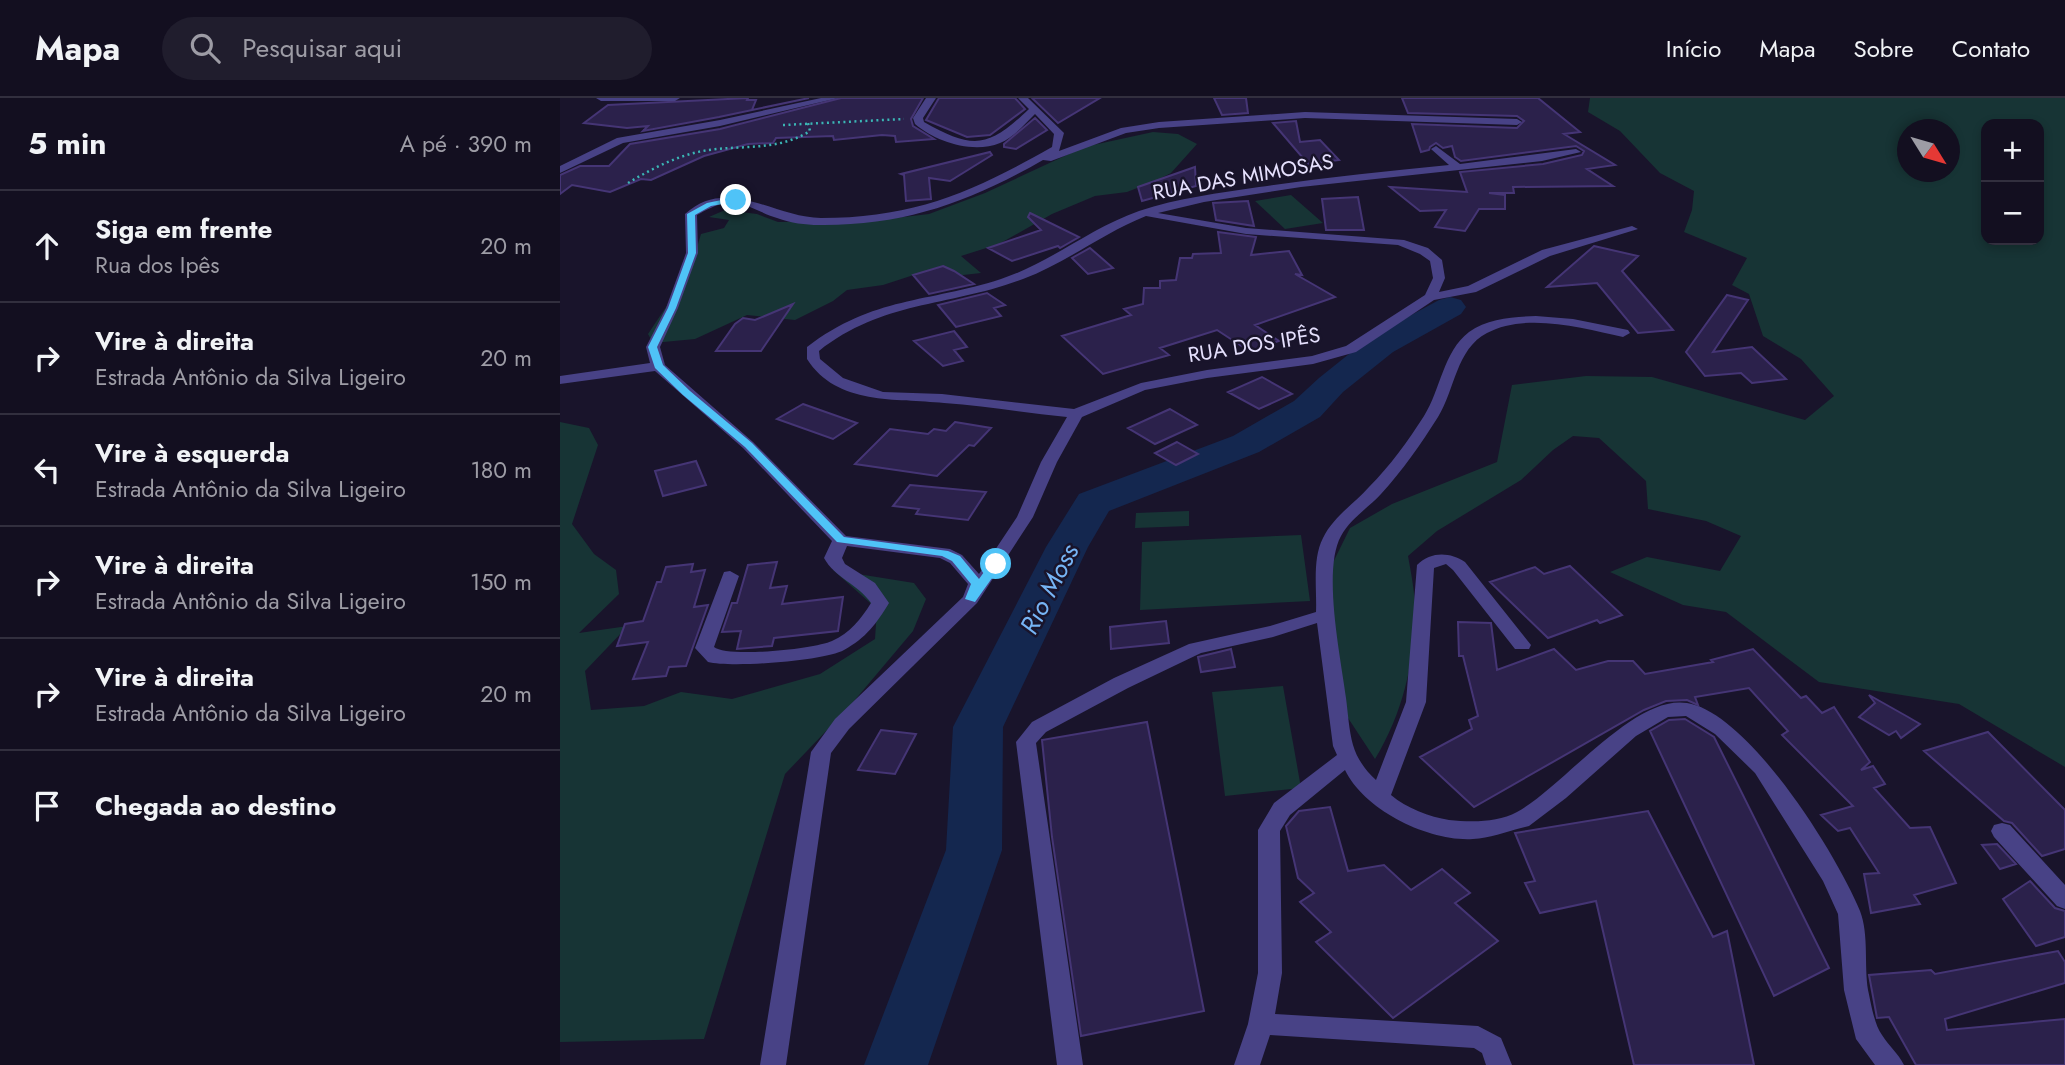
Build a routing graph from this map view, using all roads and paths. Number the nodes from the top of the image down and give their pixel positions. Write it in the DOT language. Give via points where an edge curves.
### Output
graph roads {
  1 [pos="601,98"];
  2 [pos="675,98"];
  3 [pos="833,98"];
  4 [pos="931,98"];
  5 [pos="1029,103"];
  6 [pos="918,118"];
  7 [pos="1517,122"];
  8 [pos="808,123"];
  9 [pos="775,125"];
  10 [pos="1436,149"];
  11 [pos="1576,152"];
  12 [pos="1024,167"];
  13 [pos="1458,167"];
  14 [pos="560,170"];
  15 [pos="628,183"];
  16 [pos="1144,214"];
  17 [pos="1632,229"];
  18 [pos="1430,297"];
  19 [pos="1623,333"];
  20 [pos="659,366"];
  21 [pos="560,380"];
  22 [pos="1076,414"];
  23 [pos="841,540"];
  24 [pos="730,576"];
  25 [pos="971,599"];
  26 [pos="1325,615"];
  27 [pos="1522,645"];
  28 [pos="1349,757"];
  29 [pos="1380,797"];
  30 [pos="2002,831"];
  31 [pos="2065,900"];
  32 [pos="1261,1024"];
  33 [pos="773,1065"];
  34 [pos="1070,1065"];
  35 [pos="1247,1065"];
  36 [pos="1499,1065"];
  37 [pos="1891,1065"];
  1 -- 2 [label="street"];
  3 -- 14 [label="street" via="620,140"];
  4 -- 6 [label="street"];
  5 -- 6 [label="street" via="1007,135 977,144 948,140 920,124"];
  5 -- 12 [label="street" via="1059,133 1057,148"];
  6 -- 8 [label="path"];
  7 -- 12 [label="street" via="1305,115 1159,125 1125,130"];
  8 -- 9 [label="path"];
  8 -- 15 [label="path" via="810,131 790,144 699,152"];
  10 -- 13 [label="street"];
  11 -- 13 [label="street, RUA DAS MIMOSAS"];
  12 -- 20 [label="street" via="944,205 895,216 801,221 751,201 736,200 700,209 691,214 692,253 653,347"];
  13 -- 16 [label="street, RUA DAS MIMOSAS" via="1291,185"];
  16 -- 18 [label="street" via="1246,231 1412,245 1436,260 1439,278"];
  16 -- 22 [label="street, RUA DAS MIMOSAS" via="1111,226 1075,250 1005,282 863,316 812,349 811,358 818,368 846,385 883,396"];
  17 -- 18 [label="street" via="1546,253 1472,289"];
  18 -- 22 [label="street, RUA DOS IPÊS" via="1351,349 1313,360 1141,387"];
  19 -- 26 [label="street" via="1580,323 1543,321 1485,328 1467,341 1454,360 1437,407 1375,492 1342,522 1328,545"];
  20 -- 21 [label="street"];
  20 -- 23 [label="street" via="748,445"];
  22 -- 25 [label="street" via="1025,517"];
  23 -- 24 [label="street" via="833,558 838,568 869,587 880,603 865,627 836,647 747,660 715,658 704,648"];
  23 -- 25 [label="street" via="944,553 956,559 977,583"];
  25 -- 33 [label="street" via="842,724 821,752"];
  26 -- 28 [label="street" via="1343,746"];
  26 -- 34 [label="street" via="1196,648 1040,727 1026,741"];
  27 -- 29 [label="street" via="1459,566 1448,558 1426,565 1416,702"];
  28 -- 29 [label="street" via="1358,776"];
  28 -- 32 [label="street" via="1282,809 1269,830 1270,973"];
  29 -- 37 [label="street" via="1392,808 1435,826 1473,831 1521,820 1629,731 1662,712 1678,708 1698,713 1722,729 1762,768 1833,877 1850,914 1854,977 1869,1039"];
  30 -- 31 [label="street"];
  32 -- 35 [label="street"];
  32 -- 36 [label="street" via="1479,1037 1492,1046"];
}
